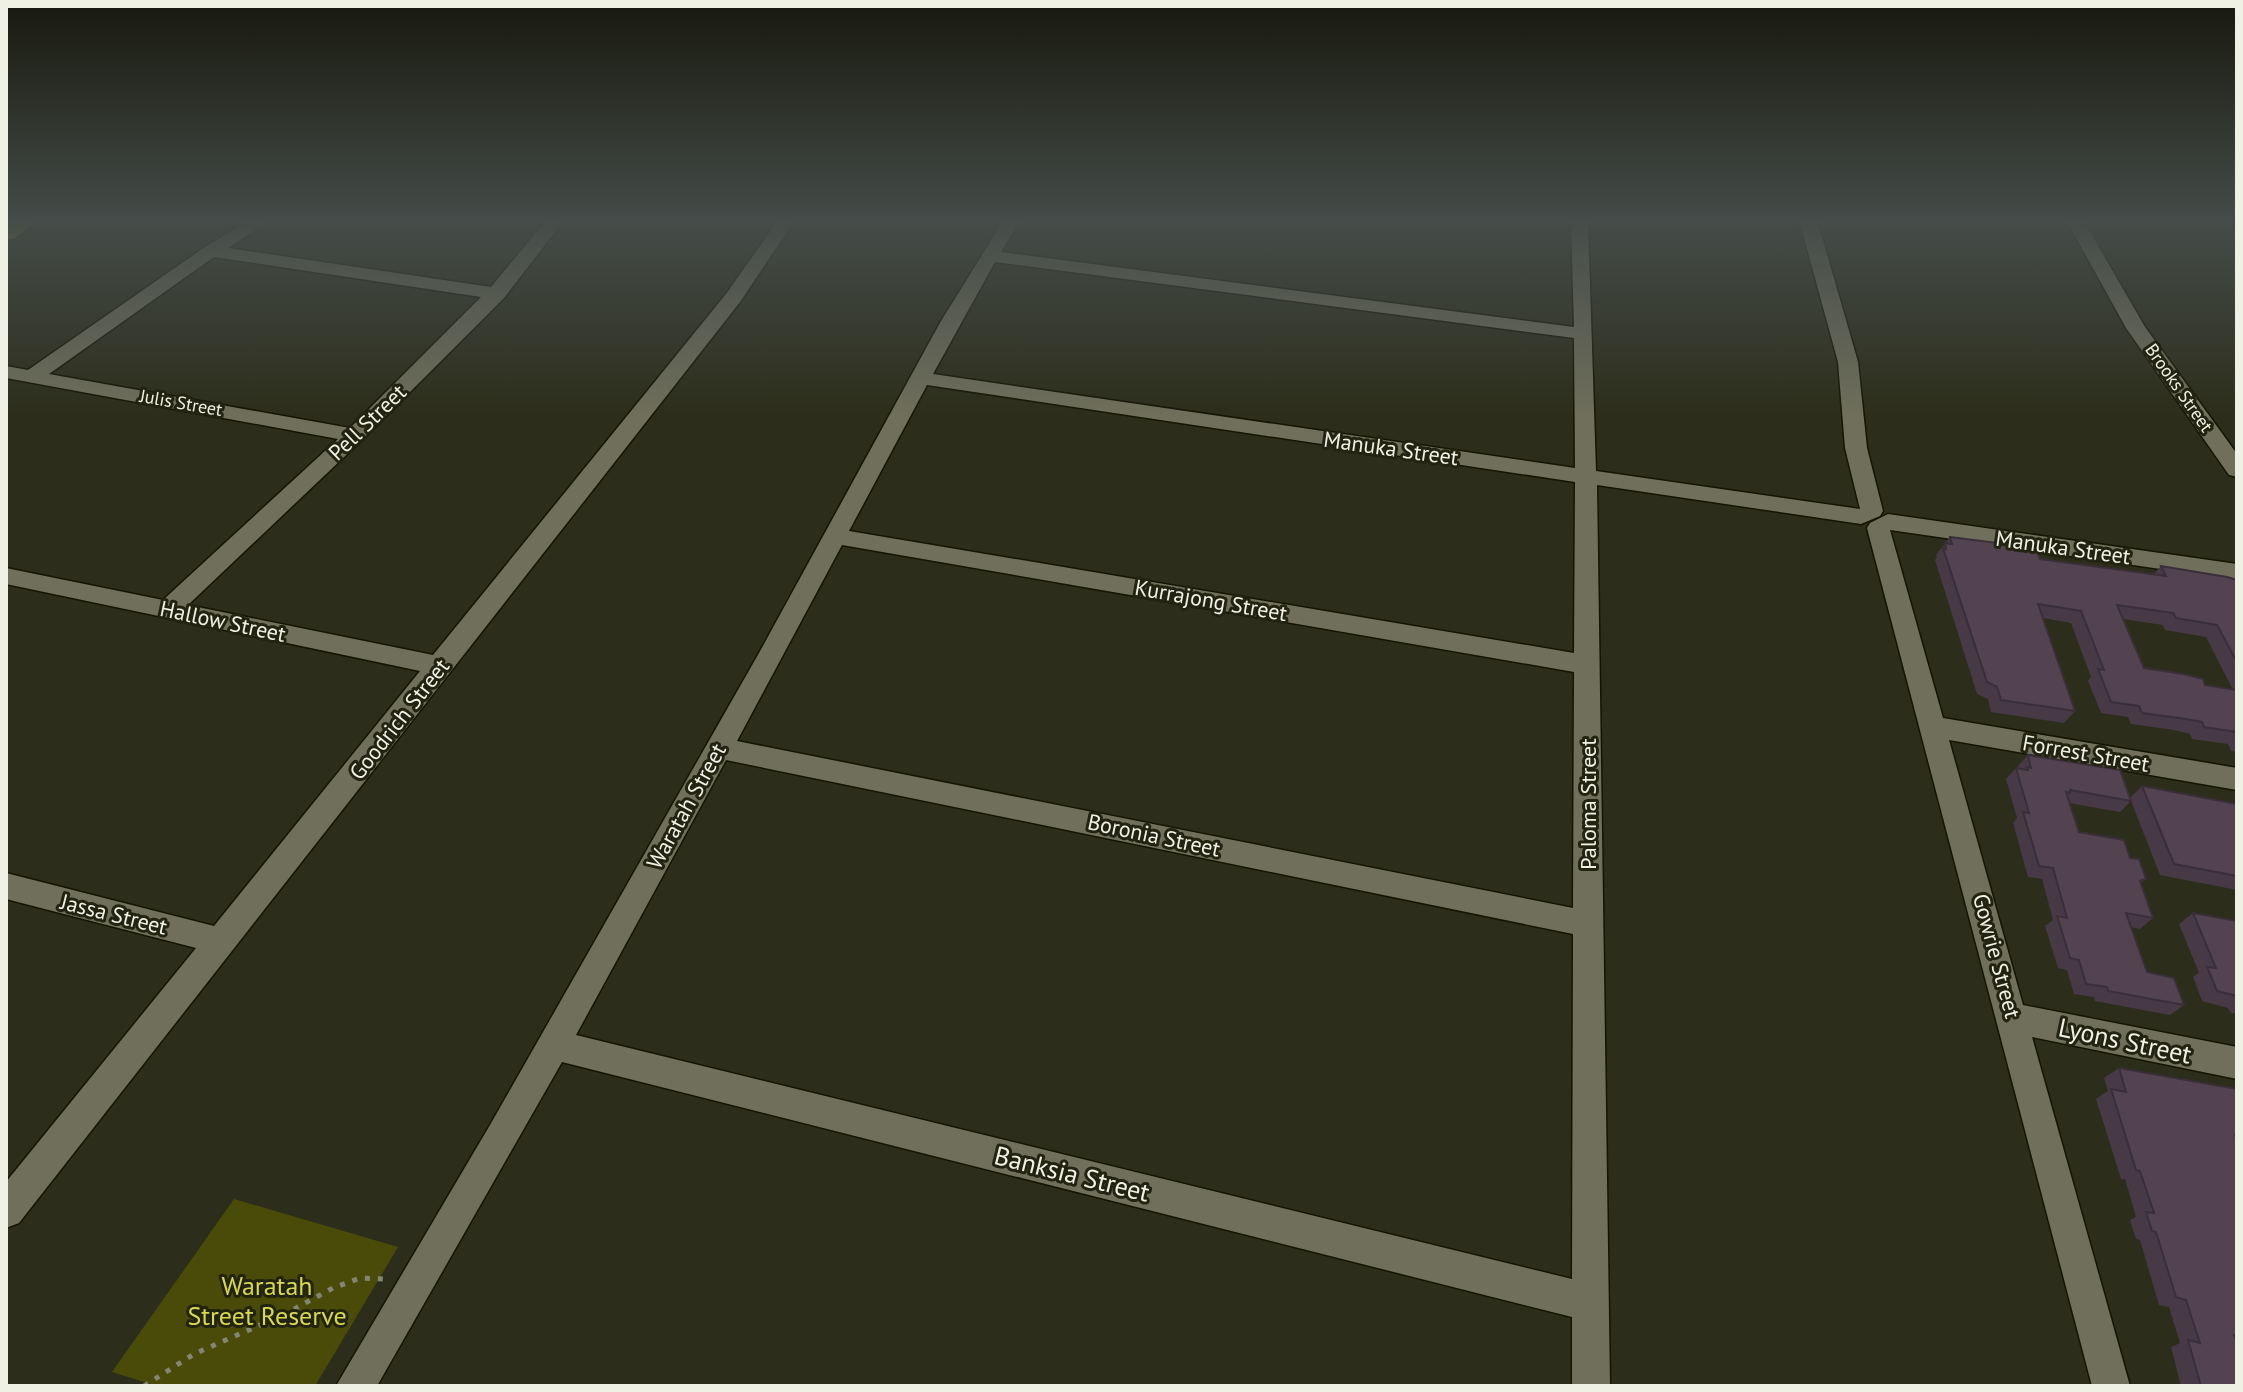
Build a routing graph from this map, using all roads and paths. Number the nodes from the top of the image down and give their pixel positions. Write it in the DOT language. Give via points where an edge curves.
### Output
graph roads {
  1 [pos="158,288"];
  2 [pos="457,288"];
  3 [pos="503,288"];
  4 [pos="741,288"];
  5 [pos="972,288"];
  6 [pos="1233,288"];
  7 [pos="1582,288"];
  8 [pos="1827,288"];
  9 [pos="2113,288"];
  10 [pos="497,294"];
  11 [pos="1584,334"];
  12 [pos="6,372"];
  13 [pos="31,377"];
  14 [pos="920,378"];
  15 [pos="355,435"];
  16 [pos="2237,470"];
  17 [pos="1586,476"];
  18 [pos="1875,519"];
  19 [pos="835,536"];
  20 [pos="2237,572"];
  21 [pos="6,576"];
  22 [pos="168,609"];
  23 [pos="1587,665"];
  24 [pos="440,666"];
  25 [pos="1935,727"];
  26 [pos="718,748"];
  27 [pos="2237,779"];
  28 [pos="6,886"];
  29 [pos="1589,924"];
  30 [pos="222,941"];
  31 [pos="2013,1018"];
  32 [pos="552,1044"];
  33 [pos="2237,1063"];
  34 [pos="6,1210"];
  35 [pos="411,1286"];
  36 [pos="1592,1303"];
  37 [pos="144,1386"];
  38 [pos="355,1386"];
  39 [pos="1591,1386"];
  40 [pos="2111,1386"];
  1 -- 13 [label="street"];
  2 -- 10 [label="street"];
  3 -- 10 [label="street, Pell Street"];
  4 -- 24 [label="street, Goodrich Street"];
  5 -- 14 [label="street, Waratah Street"];
  6 -- 11 [label="street"];
  7 -- 11 [label="street, Paloma Street"];
  8 -- 18 [label="street, Gowrie Street" via="1848,362 1856,448"];
  9 -- 16 [label="street, Brooks Street"];
  10 -- 15 [label="street, Pell Street"];
  11 -- 17 [label="street, Paloma Street"];
  12 -- 13 [label="street, Julis Street"];
  13 -- 15 [label="street, Julis Street"];
  14 -- 17 [label="street, Manuka Street"];
  14 -- 19 [label="street, Waratah Street"];
  15 -- 22 [label="street, Pell Street"];
  17 -- 18 [label="street, Manuka Street"];
  17 -- 23 [label="street, Paloma Street"];
  18 -- 20 [label="street, Manuka Street"];
  18 -- 25 [label="street, Gowrie Street"];
  19 -- 23 [label="street, Kurrajong Street"];
  19 -- 26 [label="street, Waratah Street"];
  21 -- 22 [label="street, Hallow Street"];
  22 -- 24 [label="street, Hallow Street"];
  23 -- 29 [label="street, Paloma Street"];
  24 -- 30 [label="street, Goodrich Street"];
  25 -- 27 [label="street, Forrest Street"];
  25 -- 31 [label="street, Gowrie Street"];
  26 -- 29 [label="street, Boronia Street"];
  26 -- 32 [label="street, Waratah Street"];
  28 -- 30 [label="street, Jassa Street"];
  29 -- 36 [label="street, Paloma Street"];
  30 -- 34 [label="street, Goodrich Street"];
  31 -- 33 [label="street, Lyons Street"];
  31 -- 40 [label="street, Gowrie Street"];
  32 -- 35 [label="street, Waratah Street"];
  32 -- 36 [label="street, Banksia Street"];
  35 -- 37 [label="path" via="375,1275 361,1278 214,1342"];
  35 -- 38 [label="street, Waratah Street"];
  36 -- 39 [label="street, Paloma Street"];
}
